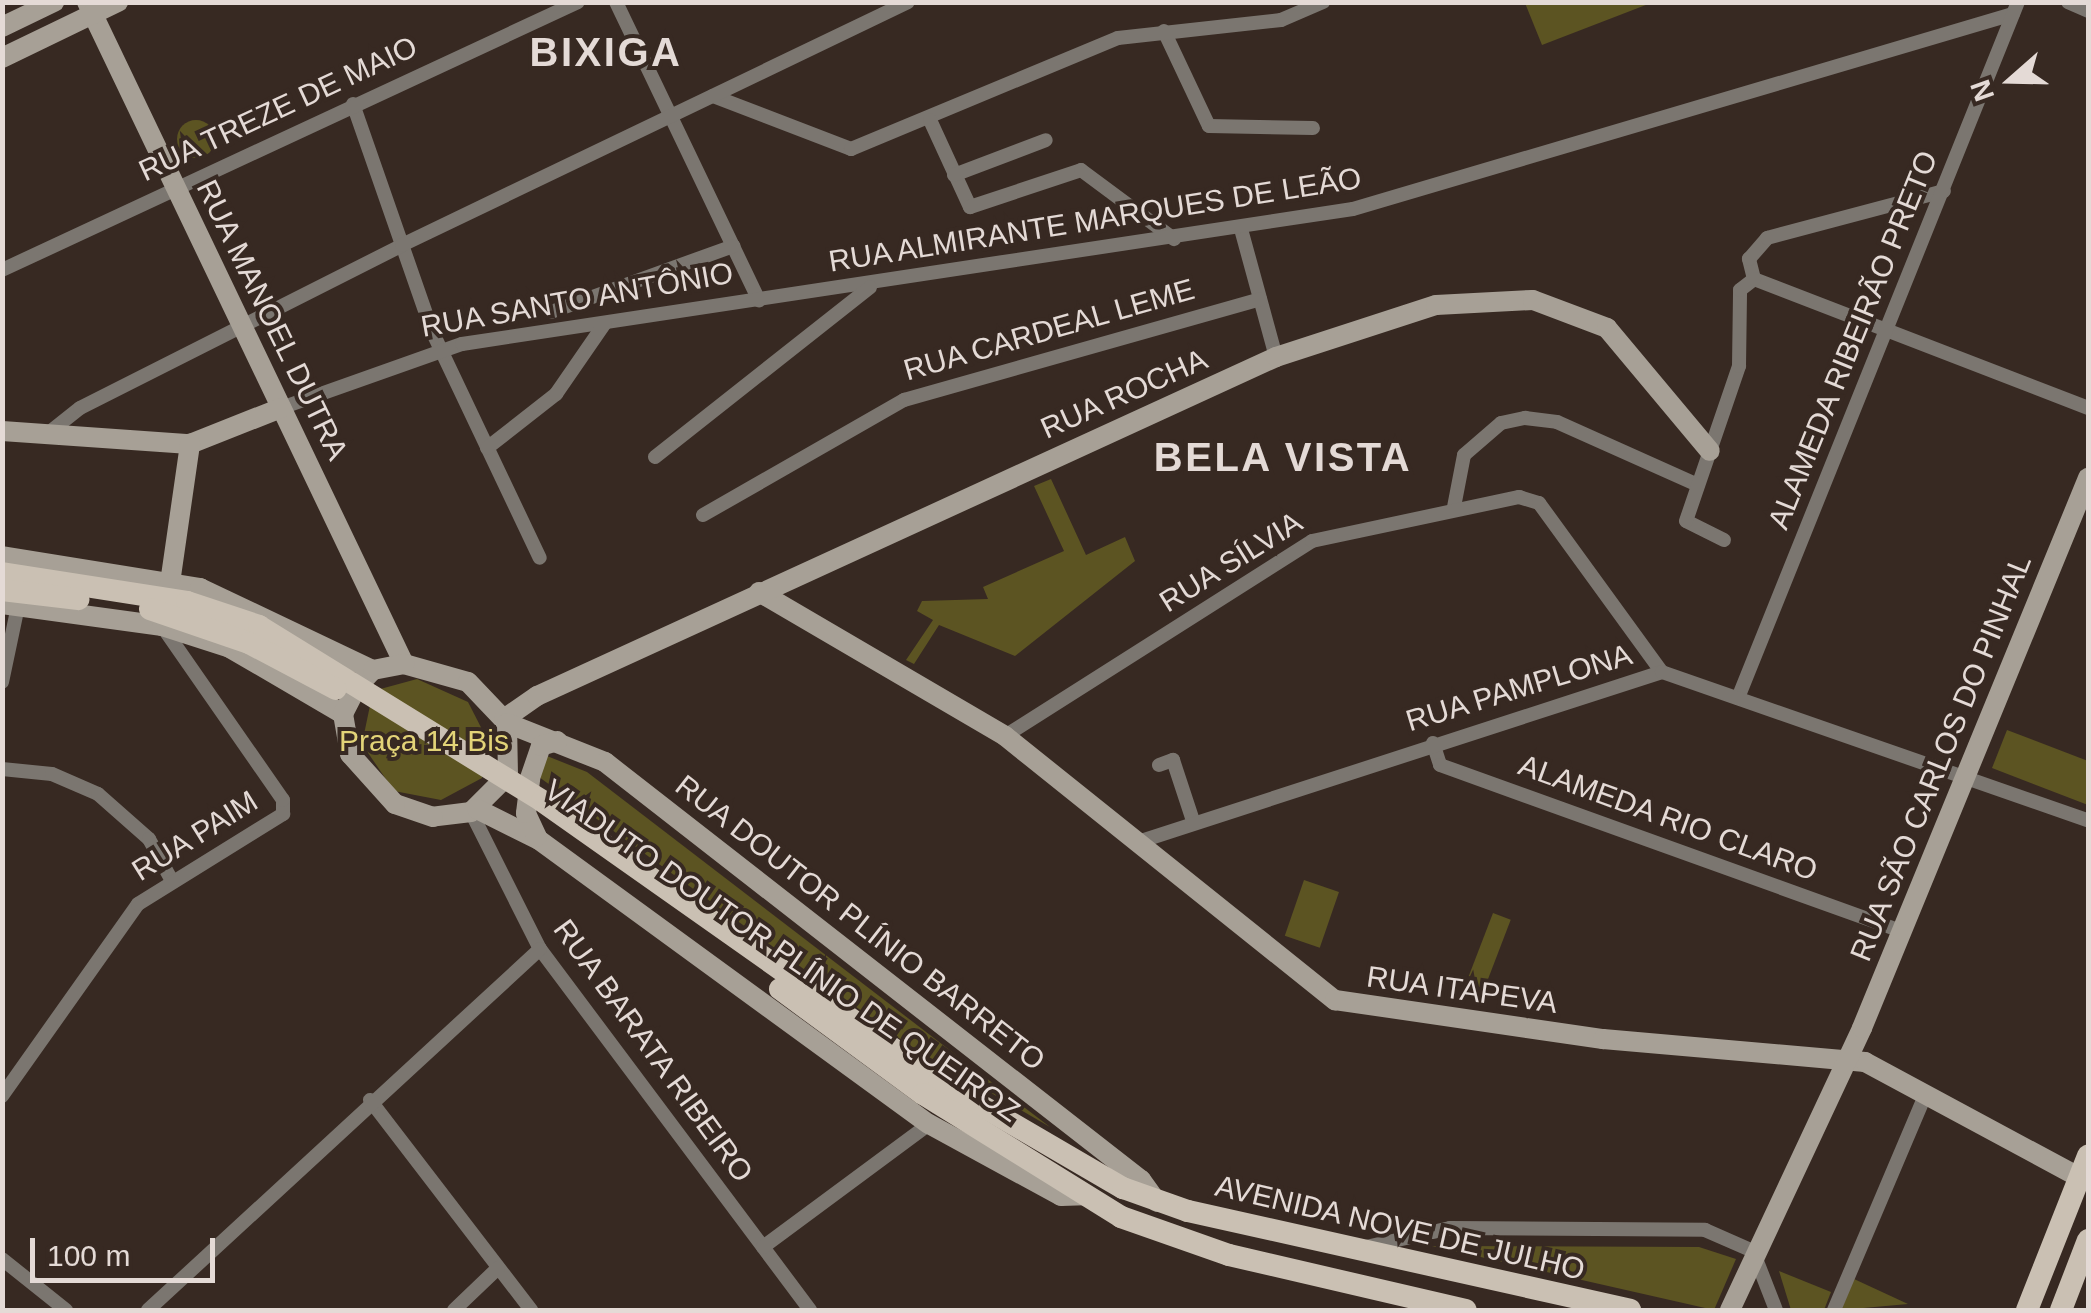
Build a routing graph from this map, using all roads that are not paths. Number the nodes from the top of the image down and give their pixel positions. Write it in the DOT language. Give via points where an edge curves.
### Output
graph roads {
  1 [pos="54,2"];
  2 [pos="118,2"];
  3 [pos="578,2"];
  4 [pos="616,2"];
  5 [pos="908,2"];
  6 [pos="1323,2"];
  7 [pos="2068,2"];
  8 [pos="1299,8"];
  9 [pos="2016,8"];
  10 [pos="90,9"];
  11 [pos="2088,10"];
  12 [pos="2,27"];
  13 [pos="1164,32"];
  14 [pos="2,58"];
  15 [pos="766,71"];
  16 [pos="712,96"];
  17 [pos="353,104"];
  18 [pos="755,106"];
  19 [pos="670,116"];
  20 [pos="930,120"];
  21 [pos="1313,128"];
  22 [pos="1046,140"];
  23 [pos="954,175"];
  24 [pos="175,186"];
  25 [pos="1944,191"];
  26 [pos="1241,229"];
  27 [pos="1174,238"];
  28 [pos="402,245"];
  29 [pos="732,246"];
  30 [pos="2,270"];
  31 [pos="1754,279"];
  32 [pos="870,287"];
  33 [pos="1260,299"];
  34 [pos="758,300"];
  35 [pos="551,312"];
  36 [pos="605,323"];
  37 [pos="242,327"];
  38 [pos="1886,332"];
  39 [pos="439,349"];
  40 [pos="1276,358"];
  41 [pos="281,408"];
  42 [pos="2088,408"];
  43 [pos="2,432"];
  44 [pos="46,435"];
  45 [pos="190,444"];
  46 [pos="487,448"];
  47 [pos="1710,451"];
  48 [pos="655,457"];
  49 [pos="2088,478"];
  50 [pos="1698,484"];
  51 [pos="1454,507"];
  52 [pos="703,515"];
  53 [pos="1724,540"];
  54 [pos="2,556"];
  55 [pos="540,558"];
  56 [pos="2,573"];
  57 [pos="171,580"];
  58 [pos="759,592"];
  59 [pos="8,600"];
  60 [pos="162,626"];
  61 [pos="202,639"];
  62 [pos="404,664"];
  63 [pos="190,670"];
  64 [pos="373,670"];
  65 [pos="1662,672"];
  66 [pos="2,682"];
  67 [pos="1738,698"];
  68 [pos="530,701"];
  69 [pos="342,714"];
  70 [pos="501,714"];
  71 [pos="531,730"];
  72 [pos="1005,736"];
  73 [pos="557,741"];
  74 [pos="1432,744"];
  75 [pos="1172,760"];
  76 [pos="2,769"];
  77 [pos="1966,774"];
  78 [pos="474,811"];
  79 [pos="1193,820"];
  80 [pos="2088,820"];
  81 [pos="539,840"];
  82 [pos="1135,843"];
  83 [pos="171,879"];
  84 [pos="1901,931"];
  85 [pos="540,949"];
  86 [pos="1846,1059"];
  87 [pos="1926,1093"];
  88 [pos="2,1096"];
  89 [pos="370,1100"];
  90 [pos="929,1124"];
  91 [pos="2088,1156"];
  92 [pos="2080,1178"];
  93 [pos="1084,1195"];
  94 [pos="1157,1202"];
  95 [pos="2088,1240"];
  96 [pos="762,1248"];
  97 [pos="1361,1248"];
  98 [pos="2,1259"];
  99 [pos="498,1268"];
  100 [pos="1395,1301"];
  101 [pos="61,1309"];
  102 [pos="148,1310"];
  103 [pos="454,1310"];
  104 [pos="531,1310"];
  105 [pos="810,1310"];
  106 [pos="1466,1310"];
  107 [pos="1630,1310"];
  108 [pos="1730,1310"];
  109 [pos="1776,1310"];
  110 [pos="1834,1310"];
  111 [pos="2027,1310"];
  112 [pos="2061,1310"];
  1 -- 12 [label="street"];
  2 -- 10 [label="street"];
  3 -- 17 [label="street, RUA TREZE DE MAIO"];
  4 -- 19 [label="street"];
  5 -- 15 [label="street"];
  6 -- 8 [label="street"];
  7 -- 11 [label="street"];
  8 -- 13 [label="street"];
  9 -- 25 [label="street, ALAMEDA RIBEIRÃO PRETO"];
  9 -- 26 [label="street, RUA ALMIRANTE MARQUES DE LEÃO" via="1380,202"];
  10 -- 14 [label="street"];
  10 -- 24 [label="street, RUA MANOEL DUTRA"];
  13 -- 20 [label="street" via="1118,38"];
  13 -- 21 [label="street" via="1209,126"];
  15 -- 16 [label="street"];
  15 -- 18 [label="street"];
  16 -- 18 [label="street"];
  16 -- 19 [label="street"];
  17 -- 24 [label="street, RUA TREZE DE MAIO"];
  17 -- 28 [label="street"];
  18 -- 20 [label="street" via="839,149"];
  19 -- 28 [label="street"];
  19 -- 29 [label="street"];
  20 -- 23 [label="street"];
  22 -- 23 [label="street"];
  23 -- 27 [label="street" via="975,209 1089,172"];
  24 -- 30 [label="street, RUA TREZE DE MAIO"];
  24 -- 37 [label="street, RUA MANOEL DUTRA"];
  25 -- 31 [label="street" via="1767,238 1749,259"];
  25 -- 38 [label="street, ALAMEDA RIBEIRÃO PRETO"];
  26 -- 27 [label="street, RUA ALMIRANTE MARQUES DE LEÃO"];
  26 -- 33 [label="street"];
  27 -- 32 [label="street, RUA ALMIRANTE MARQUES DE LEÃO"];
  28 -- 37 [label="street"];
  28 -- 39 [label="street"];
  29 -- 34 [label="street"];
  29 -- 35 [label="street"];
  31 -- 38 [label="street"];
  31 -- 47 [label="street" via="1738,300 1739,366"];
  32 -- 34 [label="street, RUA ALMIRANTE MARQUES DE LEÃO"];
  32 -- 48 [label="street"];
  33 -- 40 [label="street"];
  33 -- 52 [label="street, RUA CARDEAL LEME" via="917,395"];
  34 -- 36 [label="street, RUA SANTO ANTÔNIO"];
  36 -- 39 [label="street, RUA SANTO ANTÔNIO"];
  36 -- 46 [label="street" via="556,394"];
  37 -- 41 [label="street, RUA MANOEL DUTRA"];
  37 -- 44 [label="street" via="80,408"];
  38 -- 42 [label="street"];
  38 -- 67 [label="street, ALAMEDA RIBEIRÃO PRETO"];
  39 -- 41 [label="street, RUA SANTO ANTÔNIO"];
  39 -- 46 [label="street"];
  40 -- 47 [label="street, RUA ROCHA" via="1436,305 1555,303 1608,328"];
  40 -- 58 [label="street, RUA ROCHA"];
  41 -- 45 [label="street, RUA SANTO ANTÔNIO"];
  41 -- 62 [label="street, RUA MANOEL DUTRA"];
  43 -- 44 [label="street, RUA SANTO ANTÔNIO"];
  44 -- 45 [label="street, RUA SANTO ANTÔNIO"];
  45 -- 57 [label="street"];
  46 -- 55 [label="street"];
  47 -- 50 [label="street"];
  49 -- 77 [label="street, RUA SÃO CARLOS DO PINHAL"];
  50 -- 51 [label="street" via="1557,422 1525,418 1501,423 1464,455"];
  50 -- 53 [label="street" via="1686,524"];
  51 -- 65 [label="street, RUA SÍLVIA" via="1519,497 1539,503"];
  51 -- 72 [label="street, RUA SÍLVIA" via="1312,541"];
  54 -- 57 [label="street"];
  56 -- 94 [label="main road, VIADUTO DOUTOR PLÍNIO DE QUEIROZ" via="187,602 259,626 542,800 882,1043"];
  57 -- 60 [label="street"];
  57 -- 64 [label="street" via="233,599"];
  58 -- 68 [label="street, RUA ROCHA"];
  58 -- 72 [label="street, RUA ITAPEVA"];
  59 -- 60 [label="street"];
  59 -- 66 [label="street"];
  59 -- 93 [label="main road, VIADUTO DOUTOR PLÍNIO DE QUEIROZ" via="152,609 249,643 338,690 598,856"];
  60 -- 61 [label="street"];
  60 -- 63 [label="street, RUA PAIM"];
  61 -- 63 [label="street"];
  61 -- 69 [label="street"];
  62 -- 64 [label="street"];
  62 -- 70 [label="street" via="451,672"];
  63 -- 83 [label="street, RUA PAIM" via="284,808"];
  64 -- 69 [label="street"];
  65 -- 67 [label="street, RUA PAMPLONA"];
  65 -- 74 [label="street, RUA PAMPLONA"];
  67 -- 77 [label="street, RUA PAMPLONA"];
  68 -- 70 [label="street, RUA ROCHA"];
  68 -- 71 [label="street"];
  69 -- 78 [label="street" via="356,766 383,797 433,817"];
  70 -- 71 [label="street, RUA DOUTOR PLÍNIO BARRETO"];
  70 -- 78 [label="street" via="508,774"];
  71 -- 73 [label="street, RUA DOUTOR PLÍNIO BARRETO"];
  72 -- 82 [label="street, RUA ITAPEVA"];
  73 -- 81 [label="street" via="540,746 530,778 526,813"];
  73 -- 94 [label="street, RUA DOUTOR PLÍNIO BARRETO" via="604,762 765,883 1141,1180"];
  74 -- 79 [label="street, RUA PAMPLONA"];
  74 -- 84 [label="street, ALAMEDA RIO CLARO" via="1440,764"];
  75 -- 79 [label="street"];
  76 -- 83 [label="street" via="52,774 106,799 149,839"];
  77 -- 80 [label="street, RUA PAMPLONA"];
  77 -- 84 [label="street, RUA SÃO CARLOS DO PINHAL"];
  78 -- 81 [label="street, AVENIDA NOVE DE JULHO"];
  78 -- 85 [label="street, RUA BARATA RIBEIRO"];
  79 -- 82 [label="street, RUA PAMPLONA"];
  81 -- 90 [label="street, AVENIDA NOVE DE JULHO"];
  82 -- 86 [label="street, RUA ITAPEVA" via="1311,988 1352,1007"];
  83 -- 88 [label="street, RUA PAIM" via="84,970"];
  84 -- 86 [label="street, RUA SÃO CARLOS DO PINHAL"];
  85 -- 89 [label="street"];
  85 -- 96 [label="street, RUA BARATA RIBEIRO"];
  86 -- 87 [label="street, RUA ITAPEVA"];
  86 -- 108 [label="street, RUA SÃO CARLOS DO PINHAL"];
  87 -- 92 [label="street, RUA ITAPEVA"];
  87 -- 110 [label="street"];
  89 -- 99 [label="street"];
  89 -- 102 [label="street"];
  90 -- 93 [label="street, AVENIDA NOVE DE JULHO" via="1060,1196"];
  90 -- 96 [label="street"];
  91 -- 92 [label="main road"];
  92 -- 111 [label="main road"];
  93 -- 100 [label="main road, AVENIDA NOVE DE JULHO" via="1230,1255"];
  94 -- 97 [label="main road, AVENIDA NOVE DE JULHO"];
  95 -- 112 [label="main road"];
  96 -- 105 [label="street, RUA BARATA RIBEIRO"];
  97 -- 107 [label="main road, AVENIDA NOVE DE JULHO"];
  97 -- 109 [label="street" via="1450,1228 1705,1230 1754,1251"];
  98 -- 101 [label="street"];
  99 -- 103 [label="street"];
  99 -- 104 [label="street"];
  100 -- 106 [label="main road, AVENIDA NOVE DE JULHO"];
}
